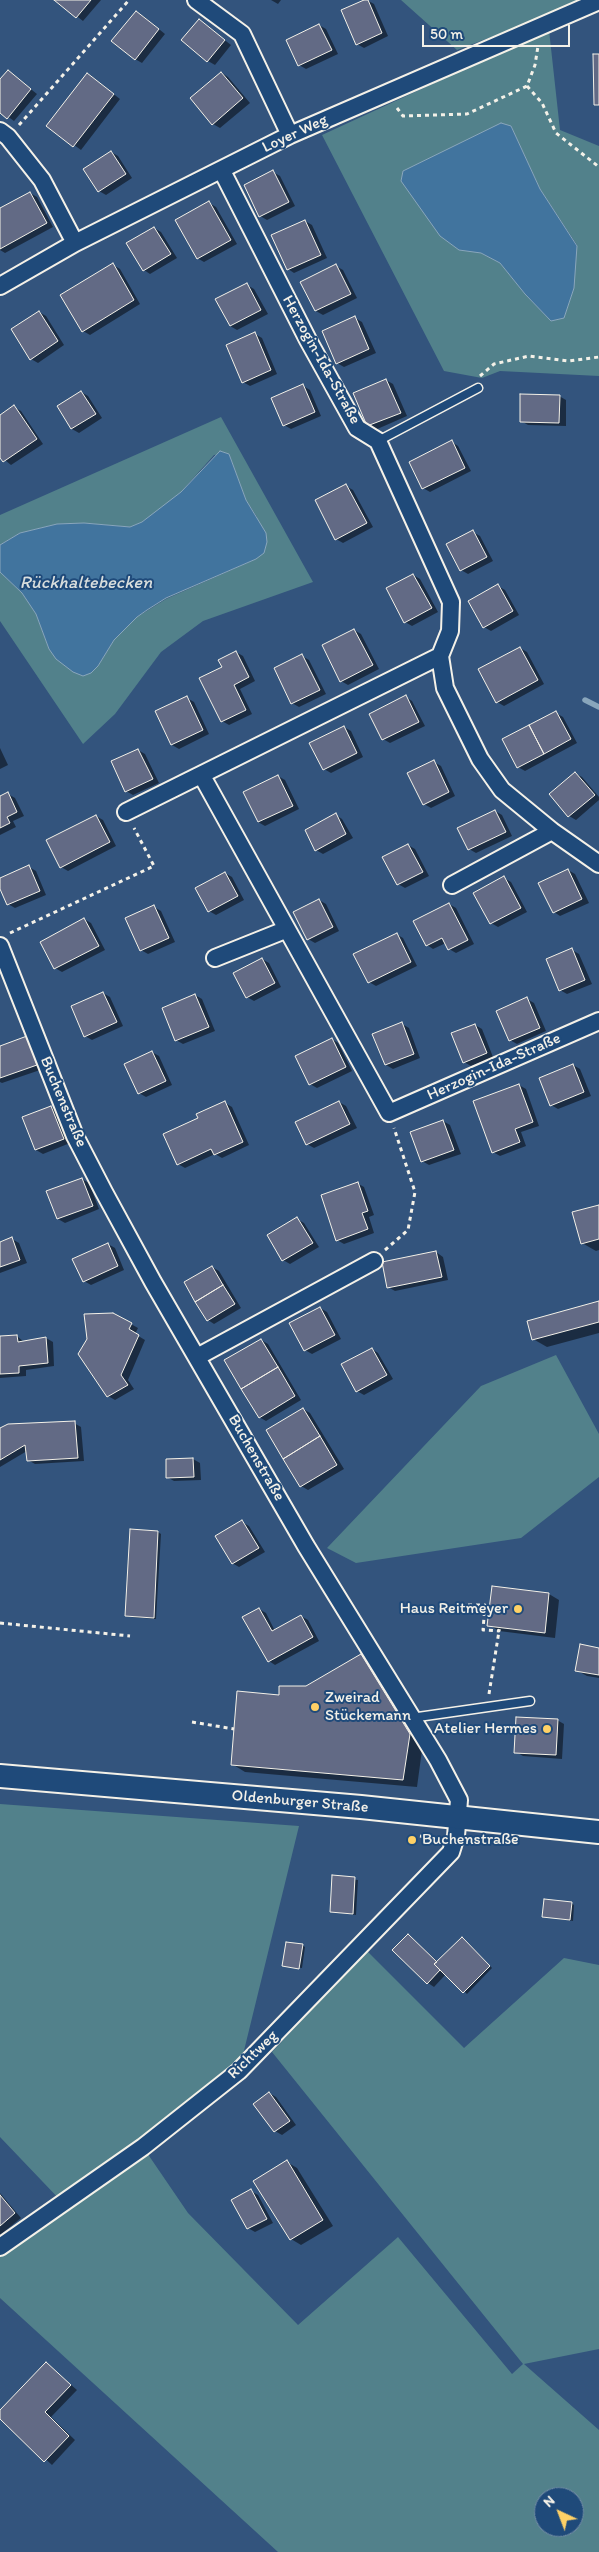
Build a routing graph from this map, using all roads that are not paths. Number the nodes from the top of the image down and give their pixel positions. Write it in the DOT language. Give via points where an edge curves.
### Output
graph roads {
  1 [pos="196,0"];
  2 [pos="599,1"];
  3 [pos="4,134"];
  4 [pos="290,135"];
  5 [pos="222,171"];
  6 [pos="75,243"];
  7 [pos="0,286"];
  8 [pos="478,388"];
  9 [pos="378,441"];
  10 [pos="440,656"];
  11 [pos="202,776"];
  12 [pos="126,812"];
  13 [pos="552,831"];
  14 [pos="599,864"];
  15 [pos="452,885"];
  16 [pos="286,930"];
  17 [pos="4,940"];
  18 [pos="216,958"];
  19 [pos="599,1022"];
  20 [pos="374,1261"];
  21 [pos="198,1357"];
  22 [pos="530,1701"];
  23 [pos="411,1718"];
  24 [pos="0,1776"];
  25 [pos="458,1819"];
  26 [pos="599,1832"];
  27 [pos="0,2247"];
  1 -- 4 [label="street" via="242,34"];
  2 -- 4 [label="street, Loyer Weg"];
  3 -- 6 [label="street" via="42,180"];
  4 -- 5 [label="street, Loyer Weg"];
  5 -- 6 [label="street, Loyer Weg"];
  5 -- 9 [label="street, Herzogin-Ida-Straße" via="357,428"];
  6 -- 7 [label="street, Loyer Weg"];
  8 -- 9 [label="lane"];
  9 -- 10 [label="street" via="451,602 450,631"];
  10 -- 11 [label="street"];
  10 -- 13 [label="street" via="445,688 480,759 502,790"];
  11 -- 12 [label="street"];
  11 -- 16 [label="street"];
  13 -- 14 [label="street"];
  13 -- 15 [label="street"];
  16 -- 18 [label="street"];
  16 -- 19 [label="street, Herzogin-Ida-Straße" via="389,1113"];
  17 -- 21 [label="street, Buchenstraße" via="75,1136 153,1282"];
  20 -- 21 [label="street"];
  21 -- 23 [label="street, Buchenstraße" via="306,1546"];
  22 -- 23 [label="lane"];
  23 -- 25 [label="street, Buchenstraße" via="459,1800"];
  24 -- 25 [label="street, Oldenburger Straße" via="361,1807"];
  25 -- 26 [label="street, Oldenburger Straße"];
  25 -- 27 [label="street, Richtweg" via="451,1852 239,2071 143,2147"];
}
